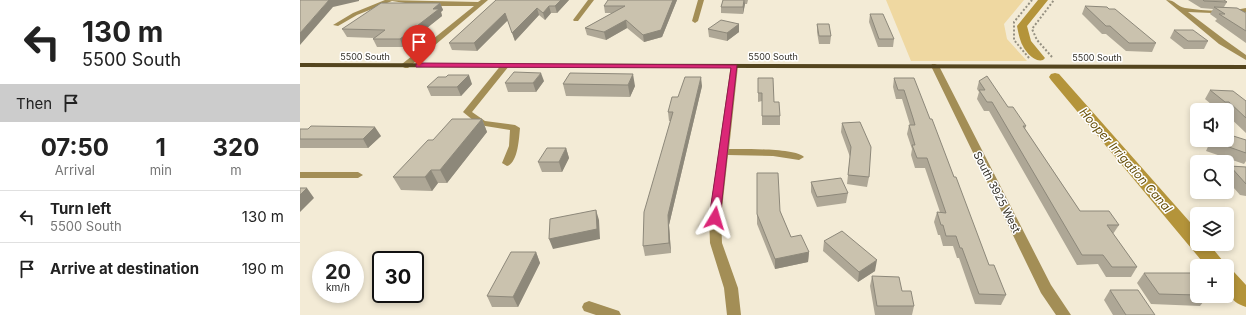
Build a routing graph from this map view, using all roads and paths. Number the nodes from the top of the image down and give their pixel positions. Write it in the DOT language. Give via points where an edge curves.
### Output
graph roads {
  1 [pos="390,0"];
  2 [pos="394,0"];
  3 [pos="591,0"];
  4 [pos="701,0"];
  5 [pos="1032,0"];
  6 [pos="1054,0"];
  7 [pos="1169,0"];
  8 [pos="482,2"];
  9 [pos="1181,10"];
  10 [pos="1246,10"];
  11 [pos="576,20"];
  12 [pos="695,21"];
  13 [pos="336,25"];
  14 [pos="1246,58"];
  15 [pos="300,66"];
  16 [pos="405,66"];
  17 [pos="505,66"];
  18 [pos="734,66"];
  19 [pos="935,66"];
  20 [pos="1036,67"];
  21 [pos="1060,67"];
  22 [pos="1246,67"];
  23 [pos="723,152"];
  24 [pos="799,157"];
  25 [pos="507,163"];
  26 [pos="300,175"];
  27 [pos="358,175"];
  28 [pos="589,307"];
  29 [pos="614,315"];
  30 [pos="734,315"];
  31 [pos="1064,315"];
  1 -- 13 [label="street"];
  2 -- 8 [label="street" via="411,3"];
  3 -- 11 [label="street"];
  4 -- 12 [label="street"];
  5 -- 20 [label="path" via="1014,22 1014,40"];
  6 -- 21 [label="path" via="1032,29 1037,40"];
  7 -- 9 [label="street"];
  8 -- 16 [label="street"];
  9 -- 10 [label="street"];
  9 -- 14 [label="street"];
  15 -- 16 [label="main road, 5500 South"];
  16 -- 17 [label="main road, 5500 South"];
  17 -- 18 [label="main road, 5500 South"];
  17 -- 25 [label="street" via="467,112 482,123 515,128 514,146"];
  18 -- 19 [label="main road, 5500 South"];
  18 -- 23 [label="street"];
  19 -- 20 [label="main road, 5500 South"];
  19 -- 31 [label="street, South 3925 West" via="1046,289"];
  20 -- 21 [label="main road, 5500 South"];
  21 -- 22 [label="main road, 5500 South"];
  23 -- 24 [label="street" via="772,153"];
  23 -- 30 [label="street" via="715,218 716,243 730,288"];
  26 -- 27 [label="street"];
  28 -- 29 [label="street"];
}
